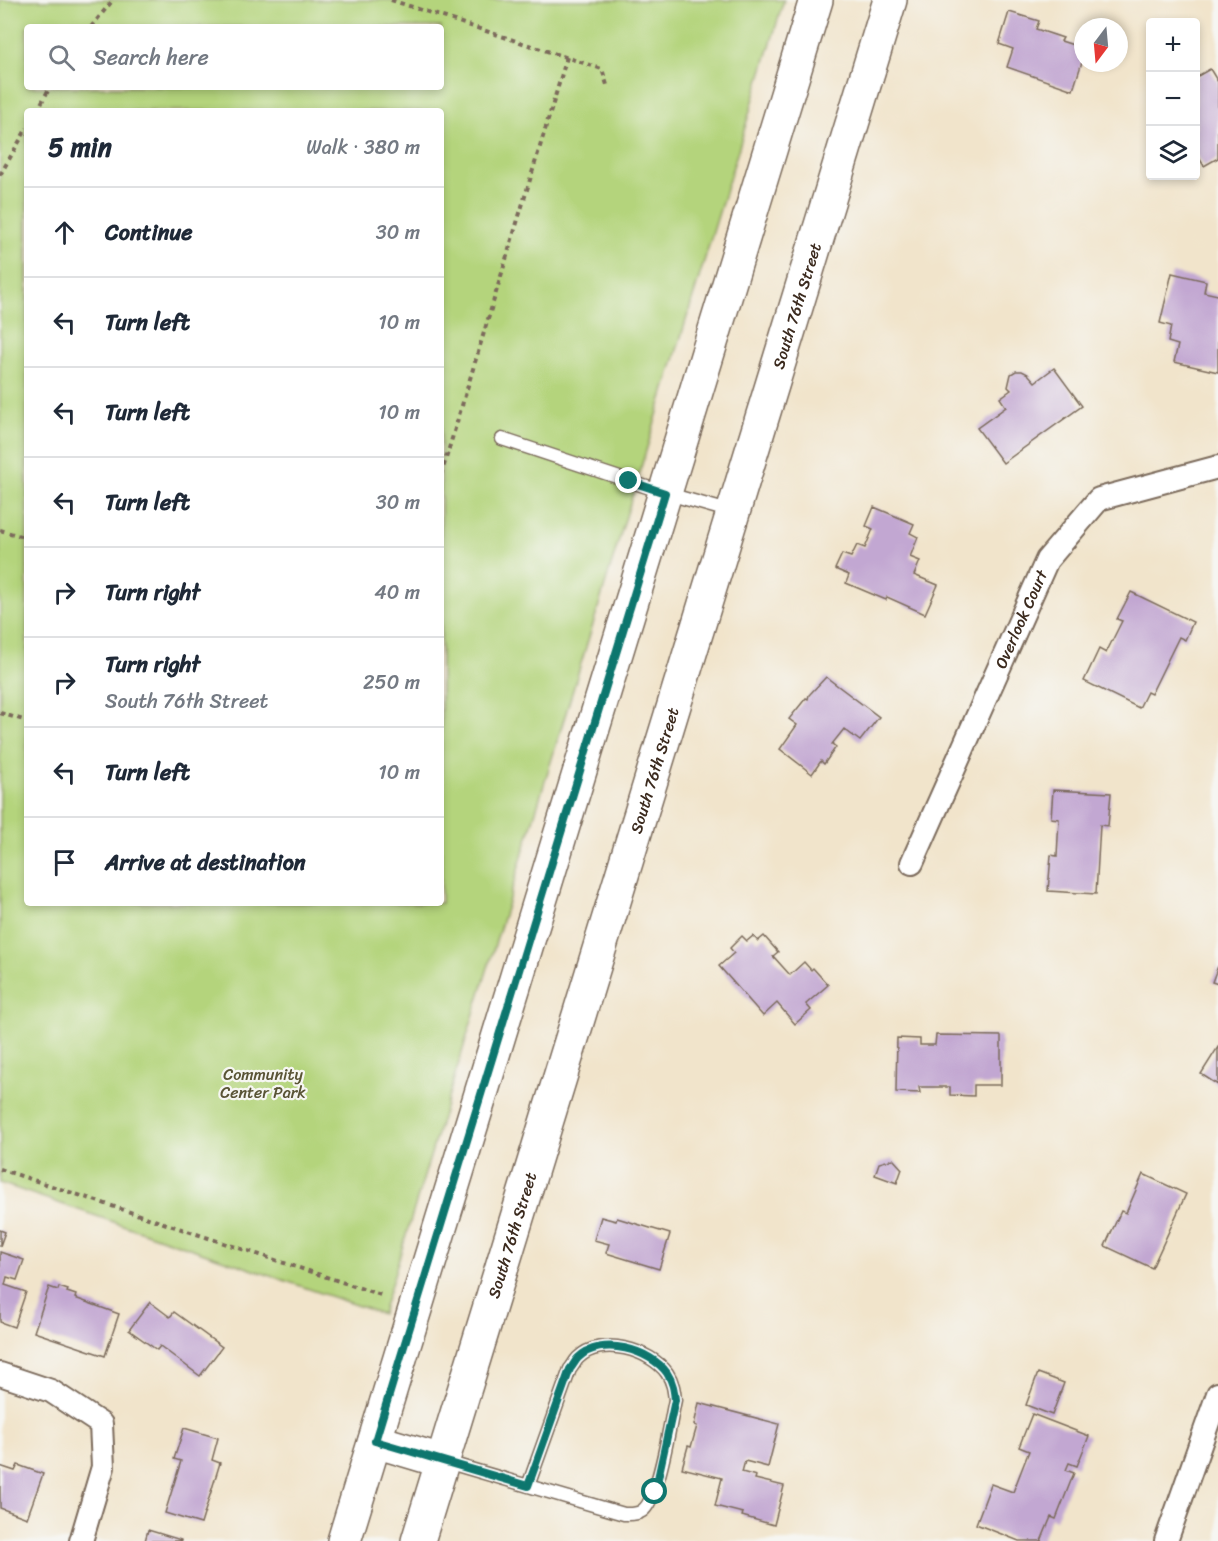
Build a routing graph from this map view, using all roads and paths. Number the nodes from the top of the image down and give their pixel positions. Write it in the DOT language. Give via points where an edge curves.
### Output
graph roads {
  1 [pos="113,0"];
  2 [pos="391,0"];
  3 [pos="816,0"];
  4 [pos="890,0"];
  5 [pos="93,24"];
  6 [pos="567,57"];
  7 [pos="607,85"];
  8 [pos="48,90"];
  9 [pos="38,108"];
  10 [pos="24,133"];
  11 [pos="0,175"];
  12 [pos="502,439"];
  13 [pos="444,465"];
  14 [pos="1218,467"];
  15 [pos="665,493"];
  16 [pos="733,512"];
  17 [pos="0,530"];
  18 [pos="24,537"];
  19 [pos="0,713"];
  20 [pos="24,720"];
  21 [pos="912,863"];
  22 [pos="0,1168"];
  23 [pos="381,1295"];
  24 [pos="0,1374"];
  25 [pos="1218,1394"];
  26 [pos="375,1441"];
  27 [pos="442,1461"];
  28 [pos="528,1486"];
  29 [pos="81,1541"];
  30 [pos="344,1541"];
  31 [pos="418,1541"];
  32 [pos="1166,1541"];
  1 -- 5 [label="path"];
  2 -- 6 [label="path"];
  3 -- 15 [label="main road"];
  4 -- 16 [label="main road, South 76th Street"];
  6 -- 7 [label="path" via="602,69"];
  6 -- 13 [label="path"];
  8 -- 9 [label="path"];
  10 -- 11 [label="path"];
  12 -- 15 [label="lane"];
  14 -- 21 [label="street, Overlook Court" via="1099,499 1047,560"];
  15 -- 16 [label="lane"];
  15 -- 26 [label="main road"];
  16 -- 27 [label="main road, South 76th Street"];
  17 -- 18 [label="path"];
  19 -- 20 [label="path"];
  22 -- 23 [label="path"];
  24 -- 29 [label="street" via="51,1391 101,1424 103,1467"];
  25 -- 32 [label="street"];
  26 -- 27 [label="main road"];
  26 -- 30 [label="main road"];
  27 -- 28 [label="lane"];
  27 -- 31 [label="main road, South 76th Street"];
  28 -- 28 [label="lane" via="624,1514 644,1511 655,1492 675,1400 674,1385 666,1372 657,1362 630,1349 610,1346 579,1357 570,1369"];
}
